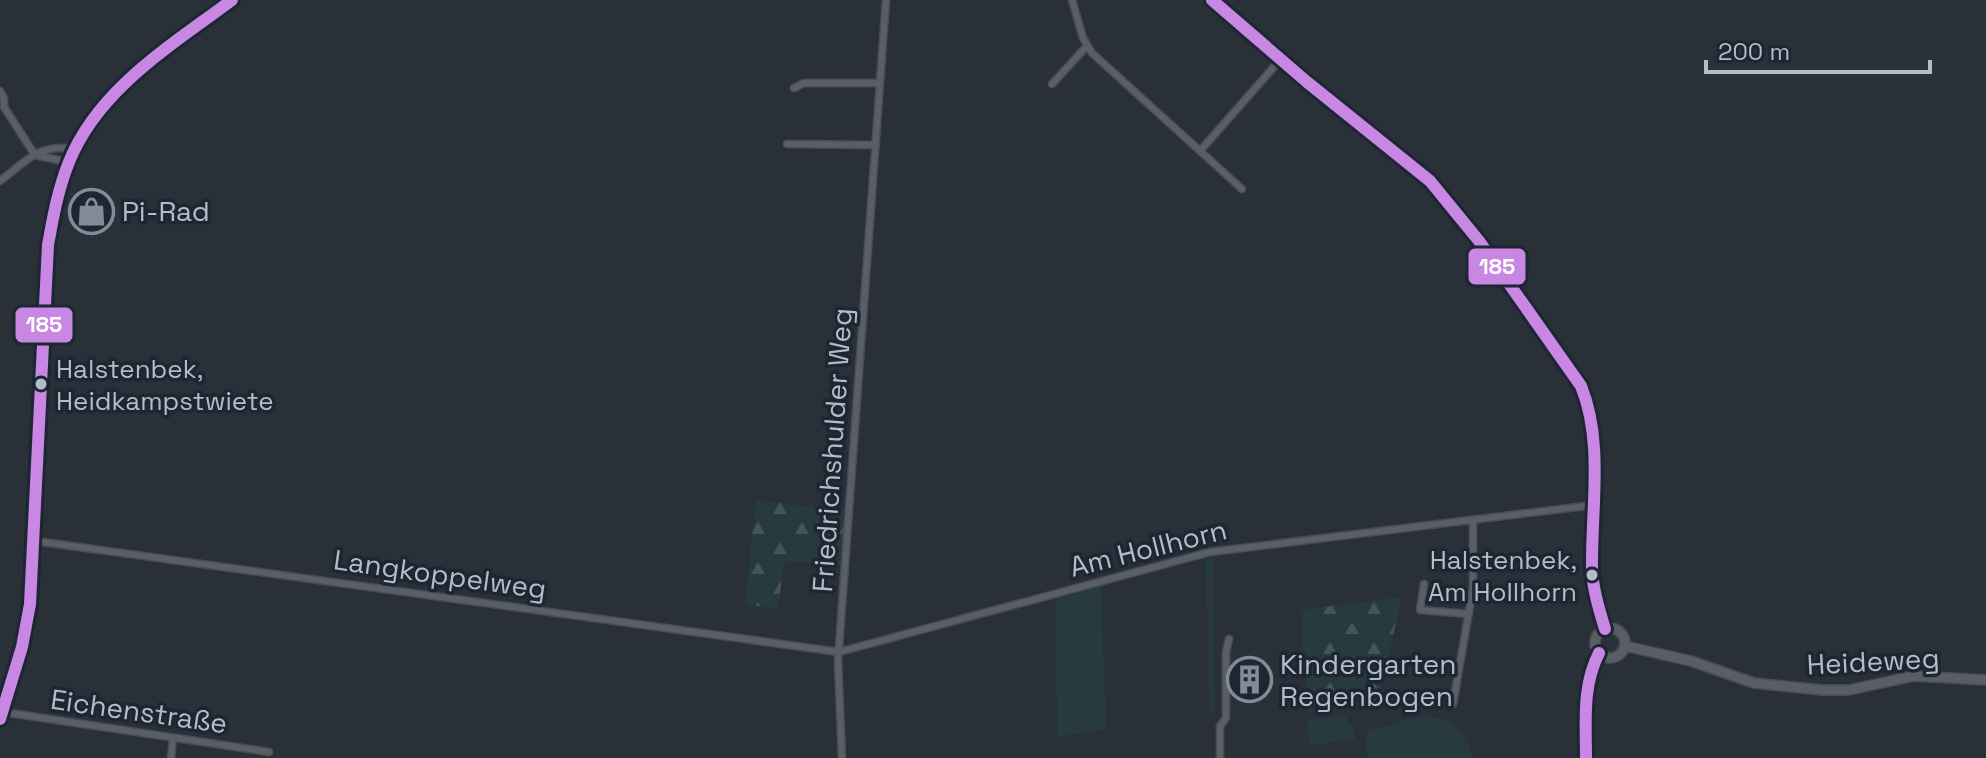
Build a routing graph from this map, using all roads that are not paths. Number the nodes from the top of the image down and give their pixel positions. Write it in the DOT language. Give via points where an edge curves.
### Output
graph roads {
  1 [pos="232,0"];
  2 [pos="886,0"];
  3 [pos="1072,0"];
  4 [pos="1212,0"];
  5 [pos="1087,46"];
  6 [pos="1280,60"];
  7 [pos="880,83"];
  8 [pos="1052,84"];
  9 [pos="794,88"];
  10 [pos="0,91"];
  11 [pos="787,144"];
  12 [pos="876,145"];
  13 [pos="73,149"];
  14 [pos="1200,151"];
  15 [pos="35,155"];
  16 [pos="67,162"];
  17 [pos="0,181"];
  18 [pos="1242,189"];
  19 [pos="1594,505"];
  20 [pos="1473,520"];
  21 [pos="35,541"];
  22 [pos="1424,584"];
  23 [pos="1469,614"];
  24 [pos="1605,629"];
  25 [pos="1229,639"];
  26 [pos="1625,646"];
  27 [pos="839,652"];
  28 [pos="1599,653"];
  29 [pos="1986,680"];
  30 [pos="1453,704"];
  31 [pos="1,715"];
  32 [pos="173,738"];
  33 [pos="269,752"];
  34 [pos="171,758"];
  35 [pos="842,758"];
  36 [pos="1220,758"];
  37 [pos="1586,758"];
  1 -- 13 [label="street" via="123,85 88,123"];
  2 -- 7 [label="street, Friedrichshulder Weg"];
  3 -- 5 [label="street"];
  4 -- 6 [label="street"];
  5 -- 8 [label="street"];
  5 -- 14 [label="street"];
  6 -- 14 [label="street"];
  6 -- 19 [label="street" via="1430,181 1535,320 1589,402"];
  7 -- 9 [label="street" via="804,83"];
  7 -- 12 [label="street, Friedrichshulder Weg"];
  10 -- 15 [label="street" via="4,107"];
  11 -- 12 [label="street"];
  12 -- 27 [label="street, Friedrichshulder Weg"];
  13 -- 15 [label="street" via="53,146"];
  13 -- 16 [label="street"];
  14 -- 18 [label="street"];
  15 -- 16 [label="street"];
  15 -- 17 [label="street"];
  16 -- 21 [label="street" via="48,245"];
  19 -- 20 [label="street, Am Hollhorn"];
  19 -- 24 [label="street" via="1592,582"];
  20 -- 23 [label="street"];
  20 -- 27 [label="street, Am Hollhorn" via="1210,552"];
  21 -- 27 [label="street, Langkoppelweg"];
  21 -- 31 [label="street" via="24,638"];
  22 -- 23 [label="street" via="1420,610"];
  23 -- 30 [label="street"];
  24 -- 26 [label="street" via="1621,632"];
  24 -- 28 [label="street" via="1595,638"];
  25 -- 36 [label="street"];
  26 -- 28 [label="street" via="1613,657"];
  26 -- 29 [label="street, Heideweg" via="1754,683 1822,690 1849,690 1914,676"];
  27 -- 35 [label="street, Friedrichshulder Weg"];
  28 -- 37 [label="street" via="1589,678"];
  31 -- 32 [label="street, Eichenstraße"];
  32 -- 33 [label="street, Eichenstraße"];
  32 -- 34 [label="street"];
}
